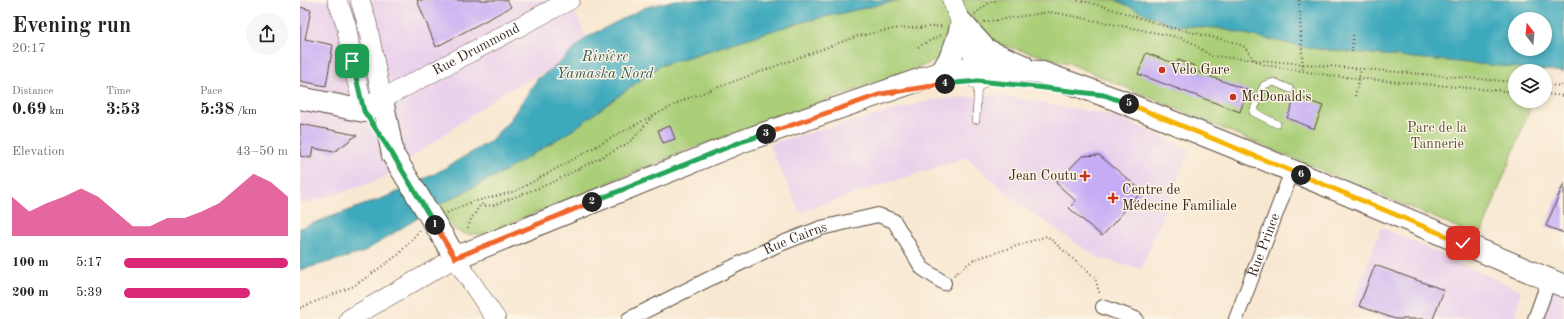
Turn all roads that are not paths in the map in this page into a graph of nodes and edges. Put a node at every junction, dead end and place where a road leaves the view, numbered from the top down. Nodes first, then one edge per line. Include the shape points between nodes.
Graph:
1 (337, 0) edge
2 (360, 0) edge
3 (570, 0) edge
4 (957, 13) edge
5 (942, 72) junction
6 (1040, 72) junction
7 (978, 75) junction
8 (1290, 89) dead end
9 (881, 94) junction
10 (1104, 95) junction
11 (300, 98) edge
12 (382, 99) junction
13 (364, 111) junction
14 (976, 120) dead end
15 (1277, 124) dead end
16 (393, 155) junction
17 (1292, 171) junction
18 (455, 258) junction
19 (944, 283) road end
20 (1557, 283) edge
21 (1104, 307) road end
22 (349, 319) edge
23 (496, 319) edge
24 (629, 319) edge
25 (1136, 319) edge
26 (1236, 319) edge
27 (1535, 319) edge

1 - 13 street via 346,24
2 - 12 street
3 - 12 street, Rue Drummond
4 - 5 main road via 957,44
4 - 6 main road via 986,50
4 - 7 street
5 - 7 main road
5 - 9 main road
6 - 7 main road
6 - 10 main road
7 - 9 main road
7 - 10 main road
7 - 14 lane
8 - 15 lane via 1274,82 1264,85 1253,112
9 - 18 main road via 743,141
10 - 17 main road
11 - 13 main road
12 - 13 main road
12 - 16 main road
13 - 16 main road
16 - 18 main road, bridge
17 - 20 main road
17 - 26 street, Rue Prince
18 - 22 street
18 - 23 street
19 - 24 street, Rue Cairns via 922,268 894,220 878,215 821,228 775,246
20 - 27 street
21 - 25 street

